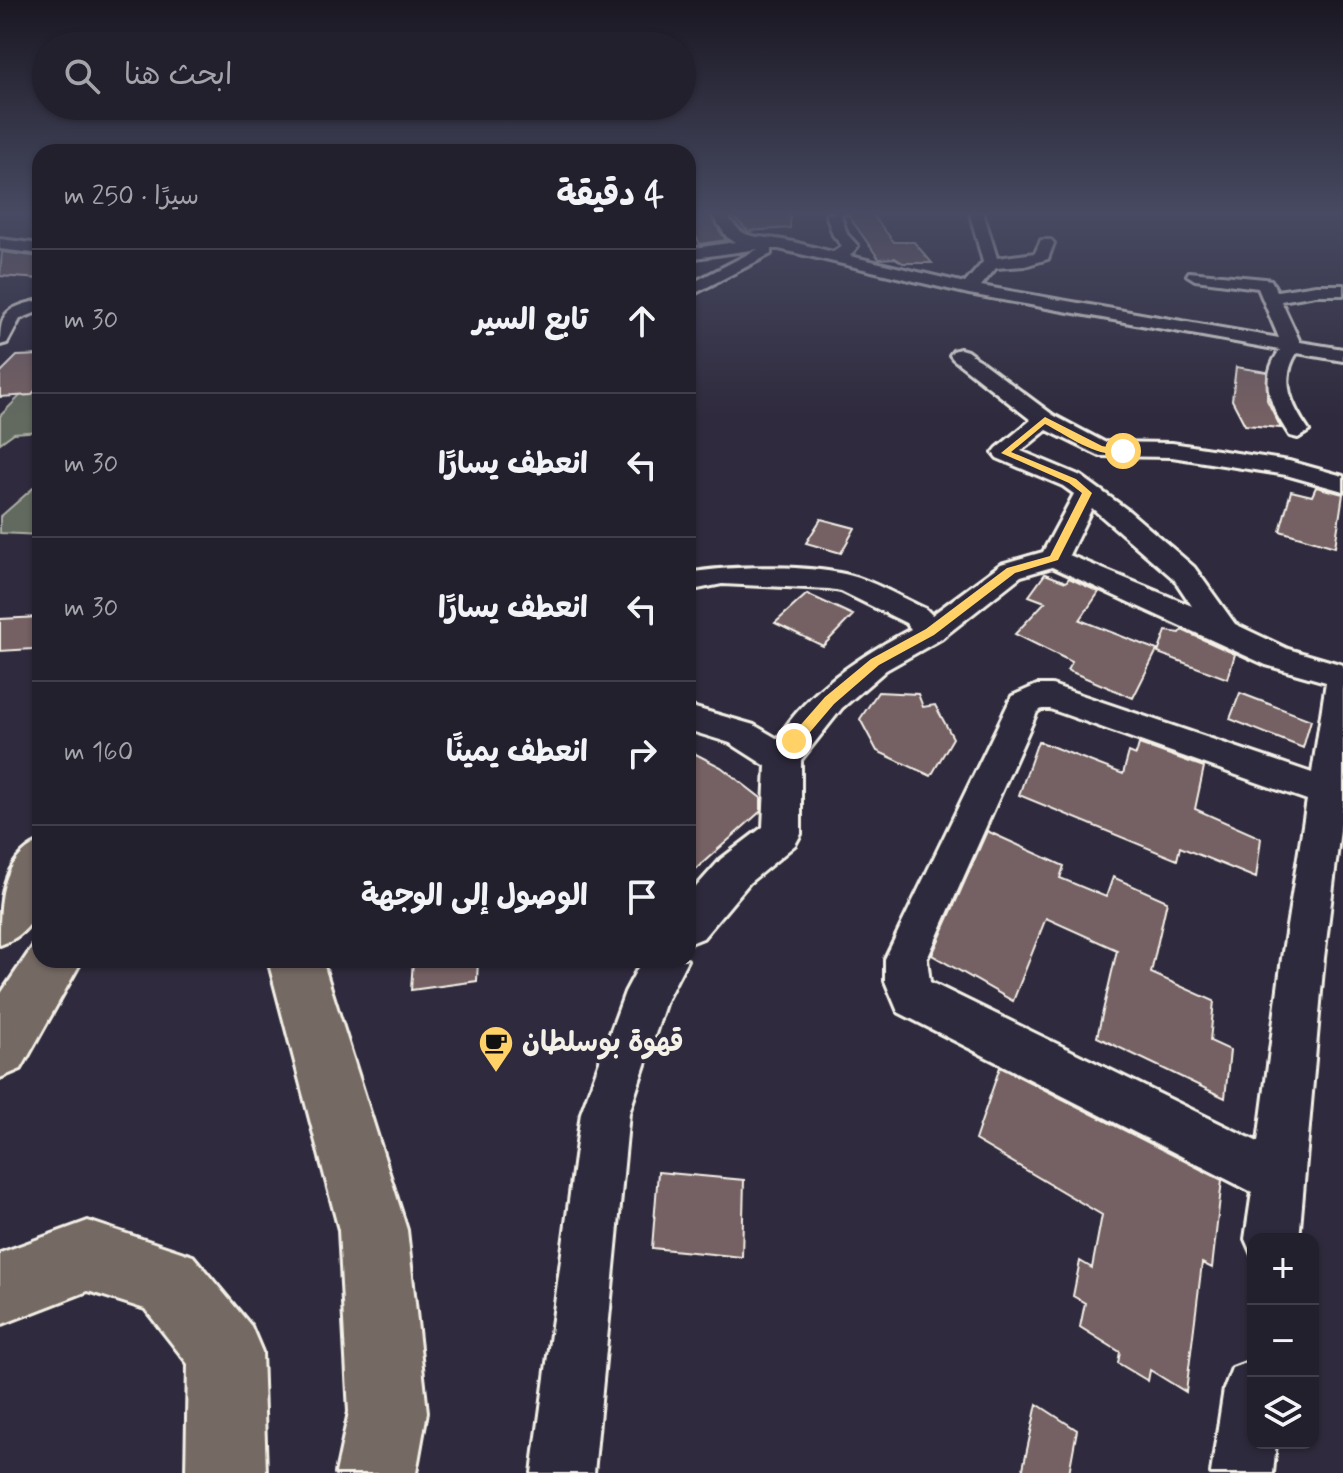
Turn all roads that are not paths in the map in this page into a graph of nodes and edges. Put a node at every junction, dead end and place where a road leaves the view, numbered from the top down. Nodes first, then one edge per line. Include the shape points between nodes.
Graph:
1 (936, 281) edge
2 (976, 281) edge
3 (1257, 281) edge
4 (1331, 281) edge
5 (1322, 287) junction
6 (969, 289) junction
7 (1343, 290) edge
8 (1272, 297) junction
9 (32, 308) edge
10 (1, 337) edge
11 (1292, 346) junction
12 (960, 355) dead end
13 (1343, 355) edge
14 (1045, 420) junction
15 (1298, 431) dead end
16 (1343, 484) edge
17 (1087, 493) junction
18 (1054, 558) junction
19 (696, 580) edge
20 (1224, 631) junction
21 (930, 632) junction
22 (1343, 677) edge
23 (696, 720) edge
24 (784, 760) junction
25 (1328, 793) junction
26 (32, 870) edge
27 (32, 875) edge
28 (0, 896) edge
29 (696, 916) edge
30 (0, 921) edge
31 (50, 968) edge
32 (297, 968) edge
33 (661, 968) edge
34 (0, 1048) edge
35 (1280, 1179) junction
36 (1273, 1233) edge
37 (0, 1289) edge
38 (1247, 1435) edge
39 (226, 1473) edge
40 (376, 1473) edge
41 (563, 1473) edge
42 (1242, 1473) edge

1 - 6 street
2 - 6 street
3 - 8 street
4 - 5 street
5 - 7 street
5 - 8 street
6 - 11 street
8 - 11 street
9 - 10 street via 13,315
11 - 13 street
11 - 15 street via 1281,358 1276,378 1282,409
12 - 14 street
14 - 16 street via 1100,449 1172,450 1289,468
14 - 17 street via 1005,453 1072,481
17 - 18 street
17 - 20 street via 1184,573
18 - 20 street
18 - 21 street via 1011,570
19 - 21 street via 722,575 849,584 916,616
20 - 22 street via 1277,657
21 - 24 street via 875,662 830,700
22 - 25 street
23 - 24 street via 742,734
24 - 29 street via 782,834 735,871
25 - 35 street via 1303,958
25 - 35 street via 1052,697 1037,697 1024,704 906,959 914,997
26 - 28 highway
27 - 30 highway
31 - 34 highway
32 - 40 highway via 373,1230 388,1412
33 - 41 street via 647,992 605,1113
35 - 36 street
37 - 39 highway via 88,1256 168,1281 225,1352
38 - 42 street

